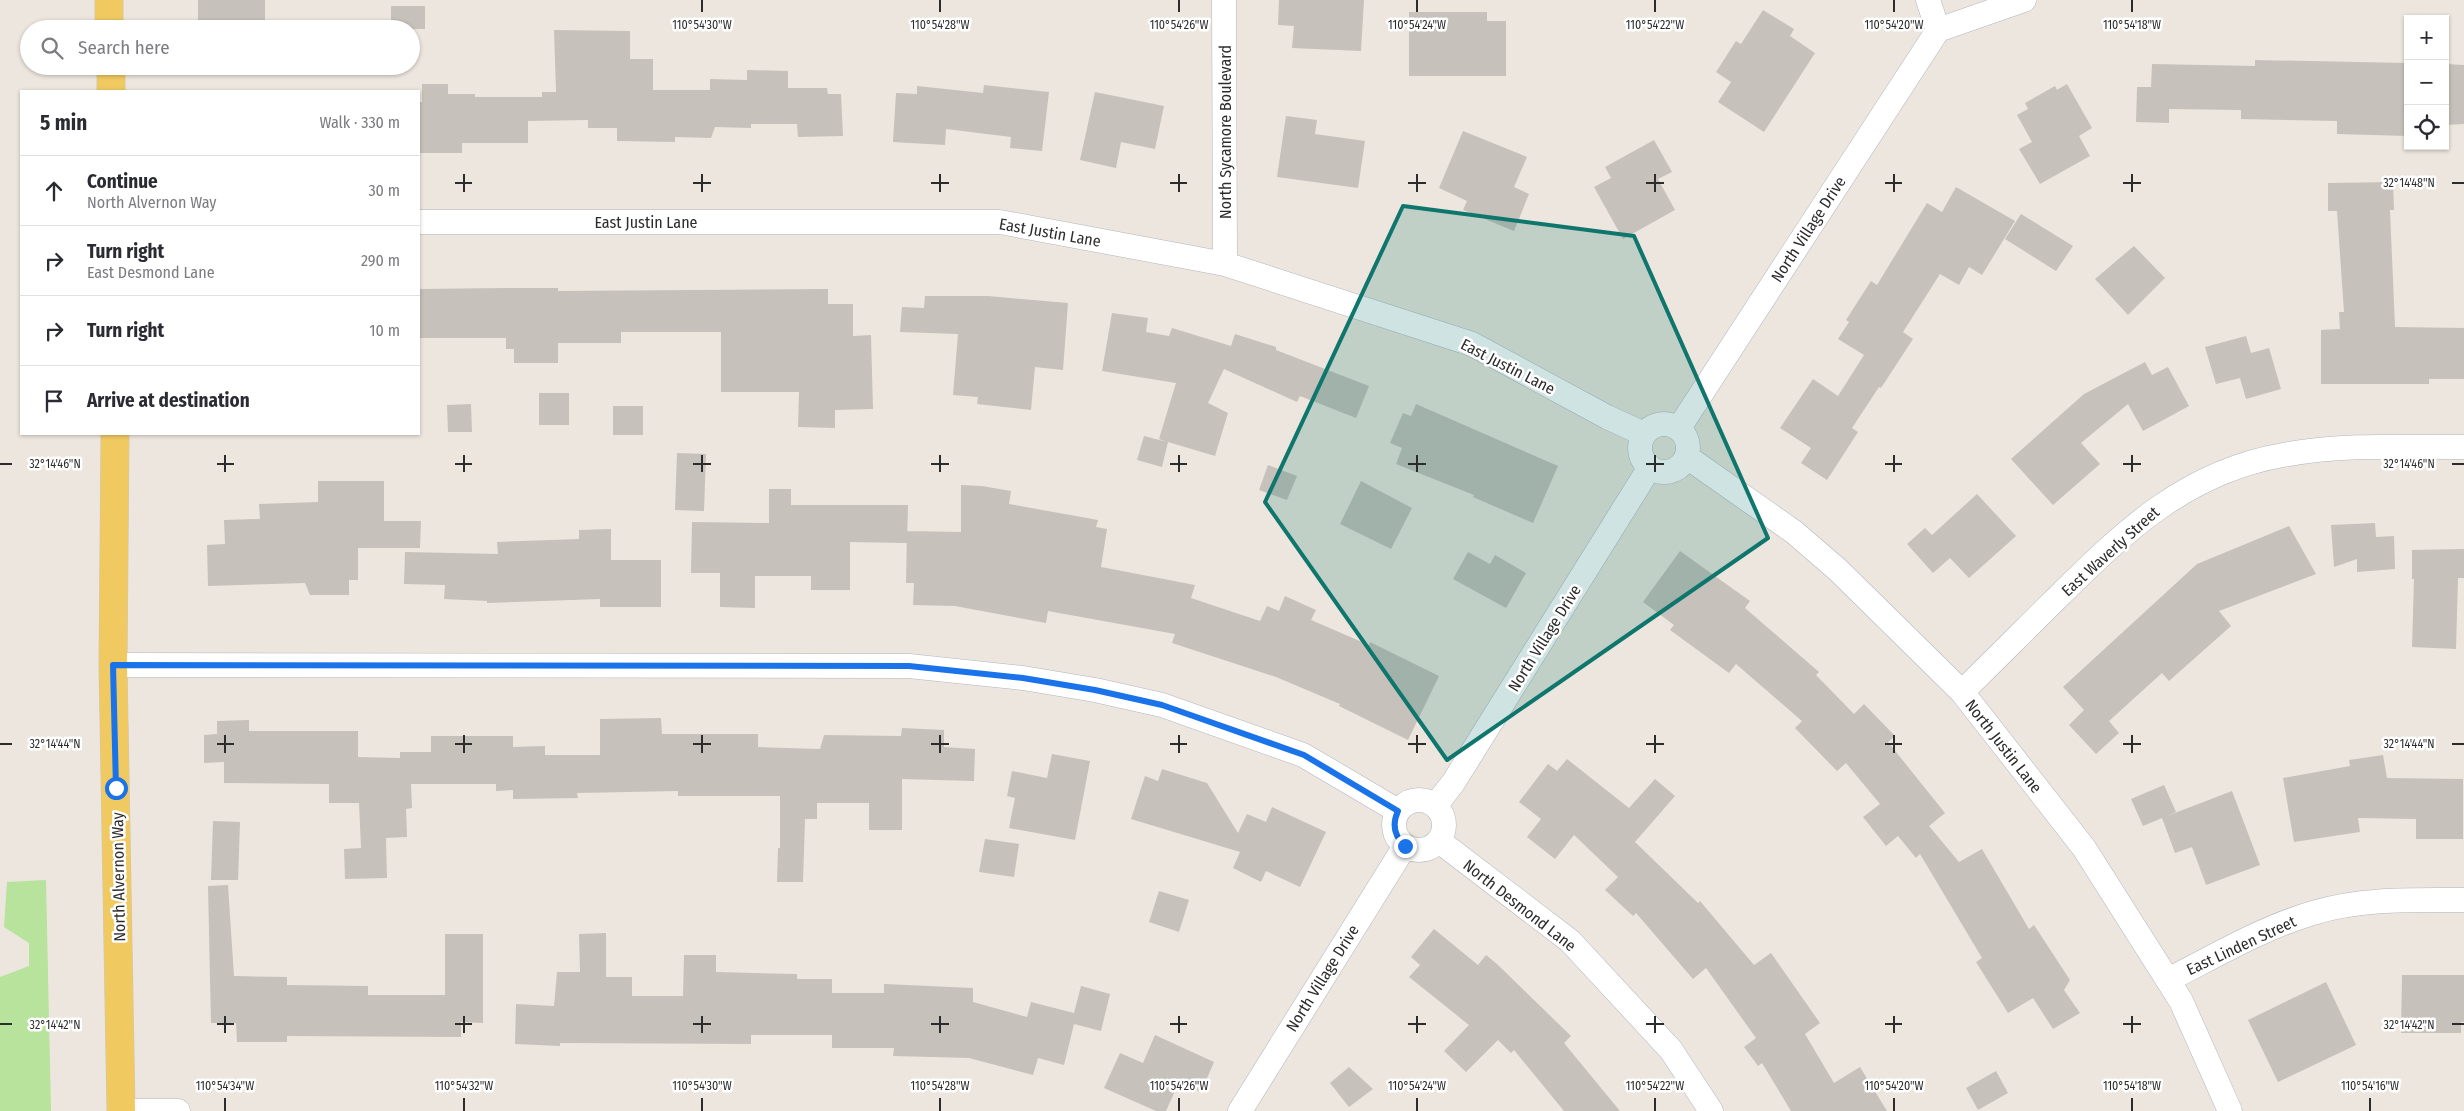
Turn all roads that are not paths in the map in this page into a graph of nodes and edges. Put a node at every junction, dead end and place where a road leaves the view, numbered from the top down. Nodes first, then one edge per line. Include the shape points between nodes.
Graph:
1 (109, 0) edge
2 (1224, 0) edge
3 (1928, 0) edge
4 (2024, 0) edge
5 (110, 20) edge
6 (1938, 30) junction
7 (111, 75) edge
8 (111, 90) edge
9 (420, 222) edge
10 (1225, 264) junction
11 (1679, 428) junction
12 (1644, 434) junction
13 (114, 435) edge
14 (2464, 447) edge
15 (1687, 457) junction
16 (1650, 467) junction
17 (113, 665) junction
18 (1962, 692) junction
19 (1435, 806) junction
20 (1398, 811) junction
21 (1439, 841) junction
22 (1405, 846) junction
23 (2464, 900) edge
24 (2168, 980) junction
25 (121, 1111) edge
26 (178, 1111) edge
27 (1240, 1111) edge
28 (1711, 1111) edge
29 (2230, 1111) edge

1 - 5 main road
2 - 10 street, North Sycamore Boulevard
3 - 6 street
4 - 6 street
6 - 11 street, North Village Drive
7 - 8 main road
9 - 10 street, East Justin Lane via 1000,222
10 - 12 street, East Justin Lane via 1472,344
11 - 12 street via 1664,423
11 - 15 street via 1688,441
12 - 16 street via 1640,450
13 - 17 main road, North Alvernon Way
14 - 18 street, East Waverly Street via 2340,446 2281,455 2229,470 2193,485 2149,513 2093,563
15 - 16 street via 1683,464 1669,472
15 - 18 street, North Justin Lane via 1794,532 1838,570
16 - 19 street, North Village Drive via 1453,783
17 - 20 street via 909,666 1023,678 1162,705 1304,755
17 - 25 main road, North Alvernon Way
18 - 24 street, North Justin Lane via 2084,848
19 - 20 street via 1412,801
19 - 21 street via 1444,820
20 - 22 street via 1394,827
21 - 22 street via 1423,850
21 - 28 street, North Desmond Lane via 1570,941 1671,1050
22 - 27 street, North Village Drive
23 - 24 street, East Linden Street via 2368,902 2313,912 2252,936
24 - 29 street, North Justin Lane via 2181,1001
25 - 26 street

